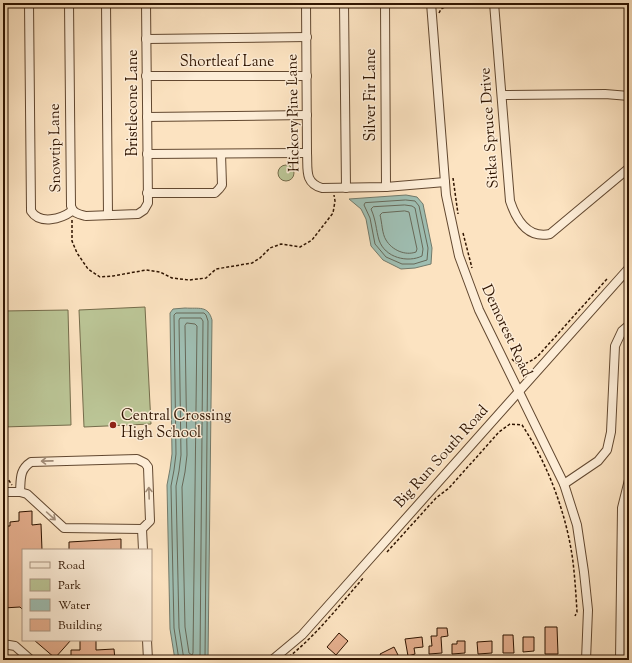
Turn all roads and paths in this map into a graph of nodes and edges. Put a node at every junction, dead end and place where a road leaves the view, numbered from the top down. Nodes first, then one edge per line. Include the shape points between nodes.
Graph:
1 (29, 3) edge
2 (68, 3) edge
3 (106, 3) edge
4 (146, 3) edge
5 (306, 3) edge
6 (344, 3) edge
7 (385, 3) edge
8 (430, 3) edge
9 (445, 3) edge
10 (494, 3) edge
11 (440, 18) dead end
12 (307, 37) junction
13 (146, 39) junction
14 (146, 76) junction
15 (307, 76) junction
16 (502, 95) junction
17 (629, 96) edge
18 (307, 115) junction
19 (147, 117) junction
20 (307, 153) junction
21 (147, 154) junction
22 (221, 154) junction
23 (629, 168) edge
24 (453, 175) dead end
25 (445, 182) junction
26 (386, 187) junction
27 (333, 188) junction
28 (346, 188) junction
29 (148, 193) junction
30 (148, 203) joint
31 (72, 210) junction
32 (108, 215) junction
33 (459, 216) dead end
34 (462, 230) dead end
35 (629, 268) edge
36 (473, 272) dead end
37 (607, 279) dead end
38 (629, 325) edge
39 (509, 356) dead end
40 (519, 393) junction
41 (3, 472) edge
42 (629, 480) edge
43 (564, 484) junction
44 (12, 485) dead end
45 (3, 492) edge
46 (20, 492) junction
47 (626, 509) edge
48 (142, 529) junction
49 (143, 549) edge
50 (386, 553) dead end
51 (625, 571) edge
52 (366, 576) dead end
53 (575, 616) dead end
54 (147, 641) edge
55 (3, 644) edge
56 (31, 660) edge
57 (148, 660) edge
58 (272, 660) edge
59 (286, 660) edge
60 (586, 660) edge
61 (620, 660) edge

1 - 31 street via 31,211 33,215 49,219 66,215
2 - 31 street, Snowtip Lane
3 - 32 street
4 - 13 street, Bristlecone Lane
5 - 12 street, Hickory Pine Lane
6 - 28 street
7 - 26 street, Silver Fir Lane
8 - 25 street, Demorest Road
9 - 11 path via 439,14
10 - 16 street, Sitka Spruce Drive
12 - 13 street
12 - 15 street, Hickory Pine Lane
13 - 14 street, Bristlecone Lane
14 - 15 street, Shortleaf Lane
14 - 19 street, Bristlecone Lane
15 - 18 street, Hickory Pine Lane
16 - 17 street
16 - 23 street, Sitka Spruce Drive via 510,201 519,219 534,234 550,234
18 - 19 street
18 - 20 street, Hickory Pine Lane
19 - 21 street, Bristlecone Lane
20 - 22 street
20 - 27 street, Hickory Pine Lane via 308,177 311,182 322,188
21 - 22 street
21 - 29 street, Bristlecone Lane
22 - 29 street via 222,185 219,190
24 - 33 path
25 - 26 street, Hickory Pine Lane
25 - 40 street, Demorest Road via 459,256 479,310
26 - 28 street, Hickory Pine Lane
27 - 28 street, Hickory Pine Lane
27 - 31 path via 333,213 312,240 300,247 281,244 270,248 252,263 216,269 206,278 189,280 146,270 100,278 88,269 72,241
29 - 30 street, Bristlecone Lane
30 - 32 street, Snowtip Lane via 138,214
31 - 32 street, Snowtip Lane via 86,216
34 - 36 path
35 - 40 street, Big Run South Road
37 - 39 path via 532,361 519,364
38 - 43 street via 622,331 615,346 612,432 607,450 598,461
40 - 43 street, Demorest Road
40 - 58 street, Big Run South Road via 302,635
41 - 44 path
42 - 47 street
43 - 60 street, Demorest Road via 576,525 584,572 588,610
45 - 46 street
46 -> 48 street via 27,494 64,528
48 -> 46 street via 150,521 148,467 145,462 137,459 31,462 21,472
47 - 51 street
48 - 49 street
50 - 53 path via 500,432 510,424 522,425 553,485 566,528 572,561 577,612
51 - 61 street
52 - 59 path via 317,632
54 - 57 street
55 - 56 street via 15,646

